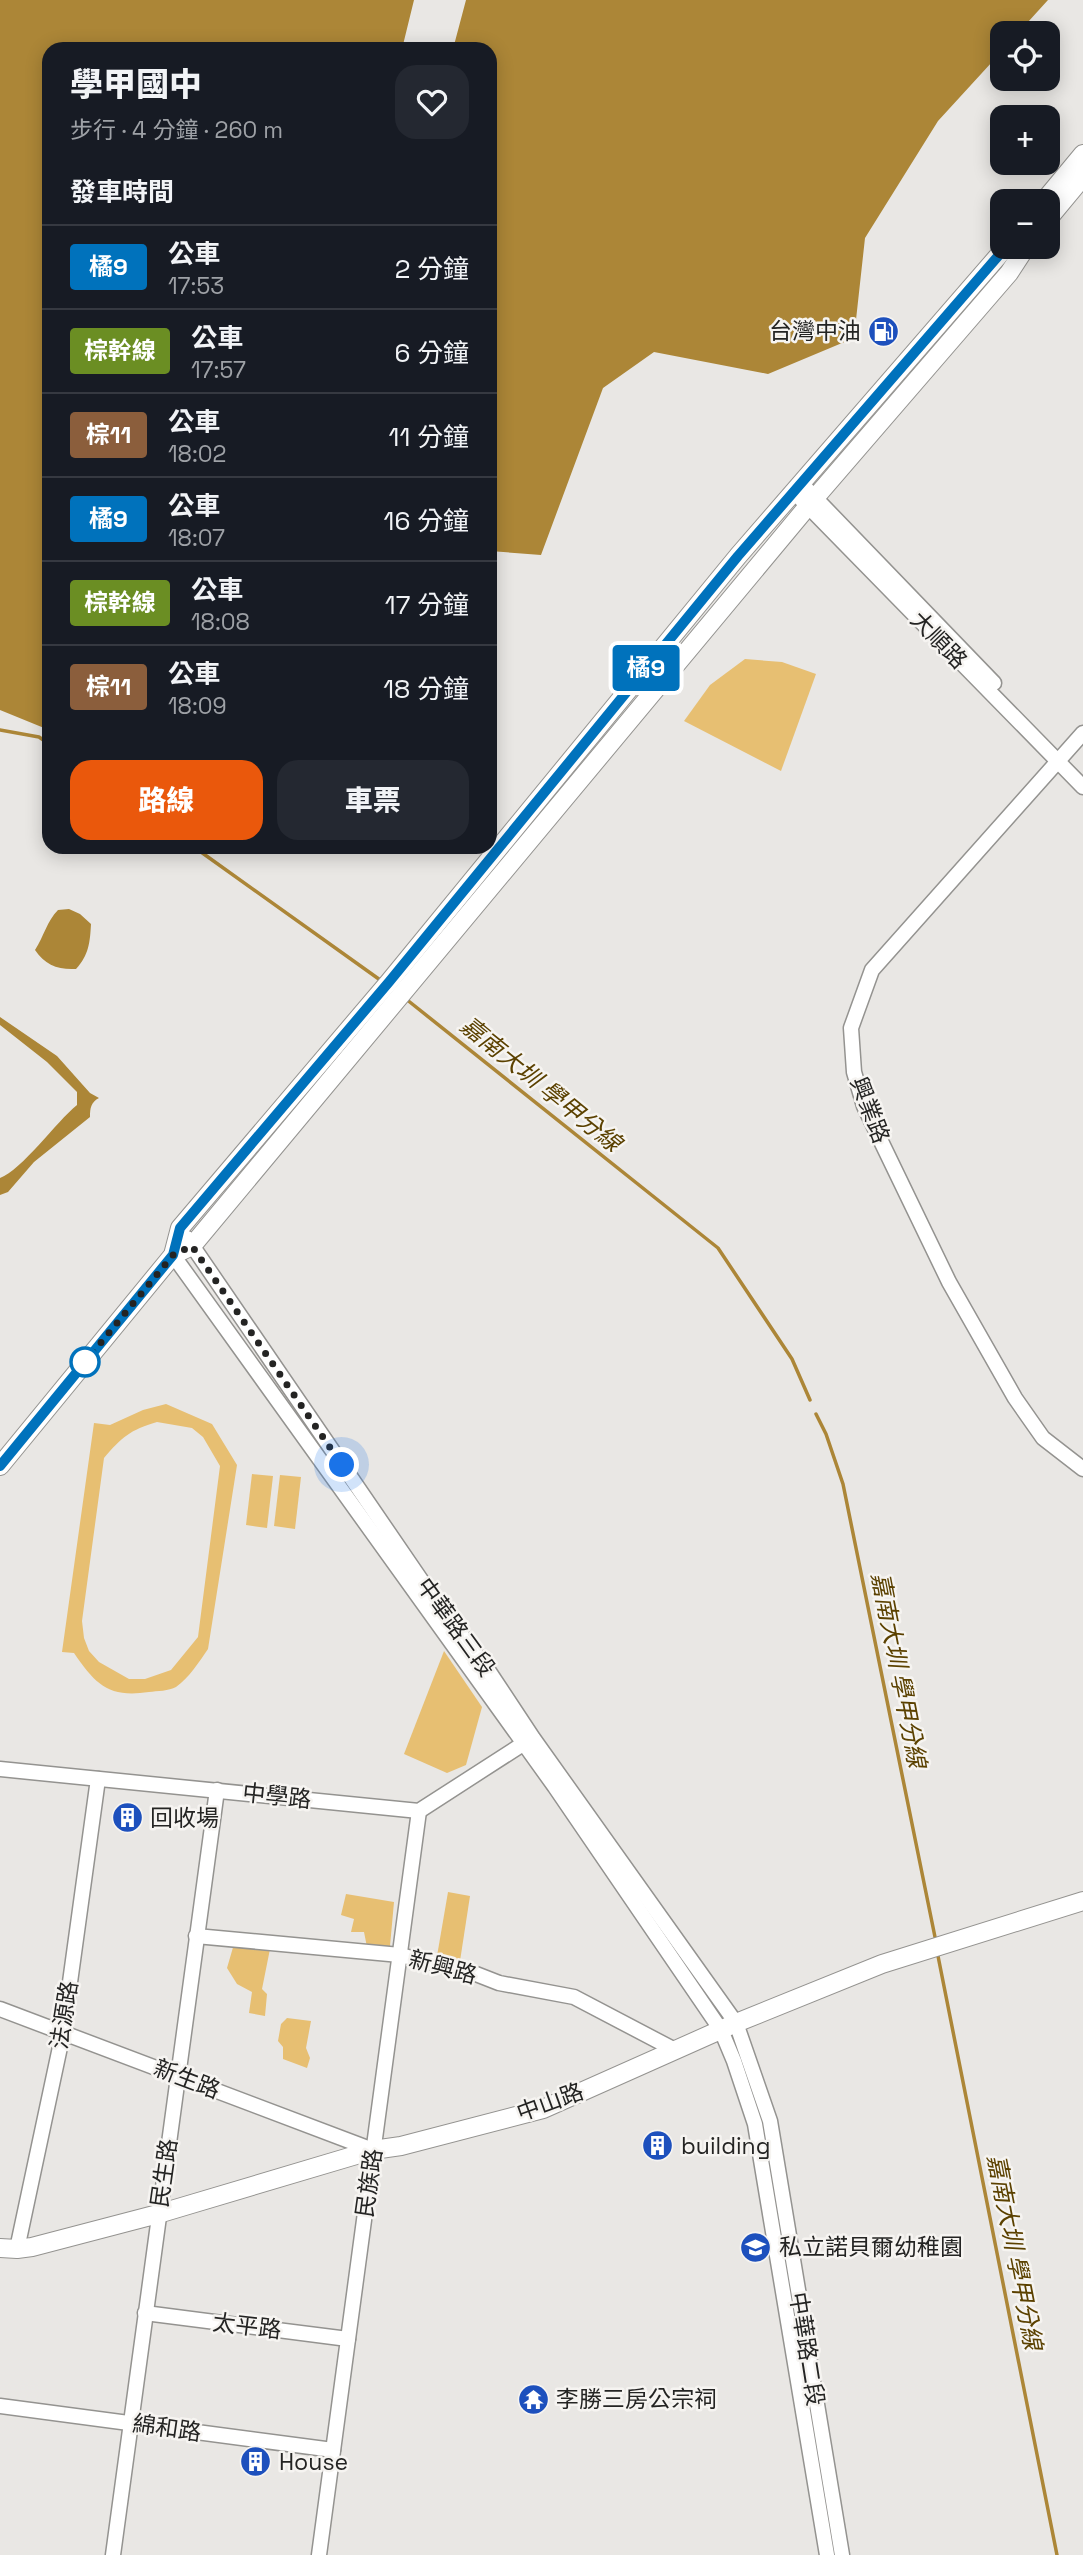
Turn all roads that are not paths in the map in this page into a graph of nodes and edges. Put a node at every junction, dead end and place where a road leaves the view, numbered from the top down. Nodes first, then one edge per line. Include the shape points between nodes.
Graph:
1 (1083, 154) edge
2 (1083, 177) edge
3 (1054, 189) edge
4 (1060, 205) edge
5 (995, 259) edge
6 (1018, 259) edge
7 (901, 366) junction
8 (916, 380) junction
9 (797, 488) junction
10 (812, 501) junction
11 (1083, 733) edge
12 (1061, 759) junction
13 (1083, 775) edge
14 (1083, 787) edge
15 (392, 992) junction
16 (180, 1228) junction
17 (192, 1246) junction
18 (173, 1255) junction
19 (0, 1466) edge
20 (1083, 1469) edge
21 (528, 1741) junction
22 (0, 1769) edge
23 (98, 1779) junction
24 (217, 1790) junction
25 (419, 1811) junction
26 (1083, 1901) edge
27 (197, 1936) junction
28 (400, 1955) junction
29 (0, 2009) edge
30 (728, 2027) junction
31 (63, 2033) junction
32 (675, 2050) junction
33 (177, 2076) junction
34 (373, 2150) junction
35 (159, 2214) junction
36 (8, 2249) edge
37 (145, 2313) junction
38 (348, 2340) junction
39 (0, 2406) edge
40 (131, 2423) junction
41 (333, 2450) junction
42 (113, 2555) edge
43 (319, 2555) edge
44 (827, 2555) edge
45 (842, 2555) edge

1 - 3 main road
2 - 4 main road
5 - 7 main road
6 - 8 main road
7 - 8 main road
7 - 9 main road
8 - 10 main road
9 - 10 street, 大順路
9 - 15 main road via 705,596
10 - 12 street, 大順路
10 - 15 main road
11 - 12 street, 興業路
12 - 13 street, 大順路
12 - 14 street, 大順路
12 - 20 street, 興業路 via 872,970 851,1028 854,1072 864,1107 949,1282 1043,1438
15 - 16 main road
15 - 17 main road
16 - 17 street, 中華路三段
16 - 18 main road
17 - 18 main road
17 - 21 street, 中華路三段 via 432,1597 488,1670
18 - 19 main road
18 - 21 street, 中華路三段
21 - 25 street
21 - 30 street, 中華路三段
22 - 23 street, 中學路
23 - 24 street, 中學路
23 - 31 street, 法源路
24 - 25 street, 中學路
24 - 27 street, 民生路
25 - 28 street, 民族路
26 - 30 main road, 中山路 via 882,1964
27 - 28 street, 新興路
27 - 33 street, 民生路
28 - 32 street, 新興路 via 499,1983 575,1997
28 - 34 street, 民族路
29 - 31 street, 新生路
30 - 32 main road, 中山路
30 - 44 street, 中華路二段 via 755,2123
30 - 45 street, 中華路二段 via 770,2121
31 - 33 street, 新生路
31 - 36 street, 法源路
32 - 34 main road, 中山路 via 543,2109
33 - 34 street, 新生路
33 - 35 street, 民生路
34 - 35 main road, 中山路
34 - 38 street, 民族路
35 - 36 main road, 中山路
35 - 37 street, 民生路
37 - 38 street, 太平路
37 - 40 street, 民生路
38 - 41 street, 民族路
39 - 40 street, 綿和路
40 - 41 street, 綿和路
40 - 42 street, 民生路
41 - 43 street, 民族路

